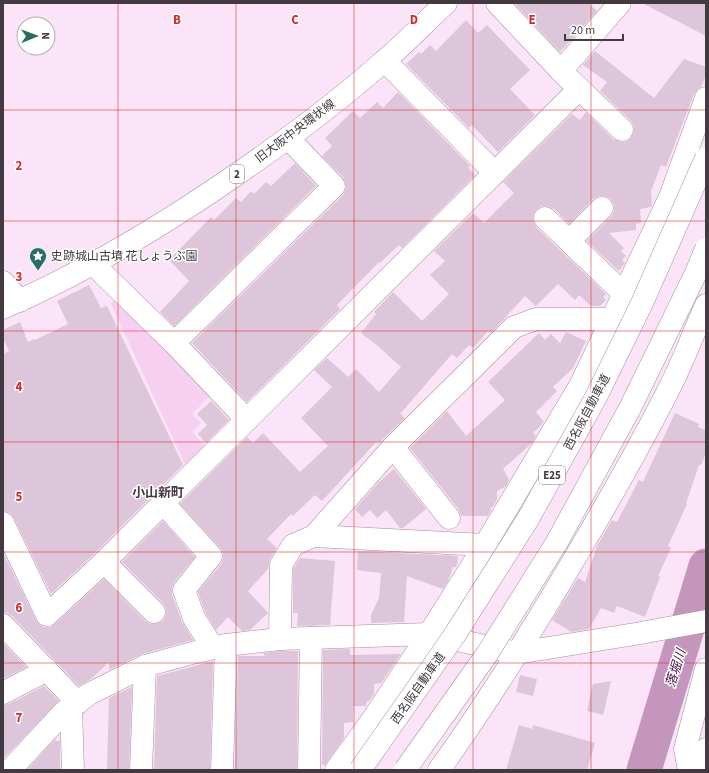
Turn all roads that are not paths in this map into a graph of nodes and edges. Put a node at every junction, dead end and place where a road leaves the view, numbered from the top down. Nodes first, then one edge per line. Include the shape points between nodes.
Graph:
1 (446, 3) edge
2 (497, 3) edge
3 (616, 4) edge
4 (385, 61) junction
5 (561, 71) junction
6 (579, 89) junction
7 (706, 98) edge
8 (622, 130) dead end
9 (288, 138) junction
10 (706, 158) edge
11 (495, 173) junction
12 (602, 208) dead end
13 (545, 218) dead end
14 (569, 241) junction
15 (706, 249) edge
16 (94, 265) junction
17 (3, 282) edge
18 (624, 294) junction
19 (12, 305) edge
20 (706, 305) edge
21 (612, 318) junction
22 (174, 343) junction
23 (247, 420) junction
24 (393, 446) junction
25 (163, 503) junction
26 (449, 518) dead end
27 (3, 524) edge
28 (314, 536) junction
29 (485, 545) junction
30 (104, 562) junction
31 (154, 612) dead end
32 (706, 620) edge
33 (3, 625) edge
34 (429, 634) junction
35 (311, 638) junction
36 (280, 639) junction
37 (220, 647) junction
38 (517, 653) junction
39 (145, 666) junction
40 (706, 669) edge
41 (47, 670) junction
42 (3, 694) edge
43 (74, 705) junction
44 (706, 749) edge
45 (10, 770) edge
46 (73, 770) edge
47 (141, 770) edge
48 (222, 770) edge
49 (309, 770) edge
50 (336, 770) edge
51 (360, 770) edge
52 (405, 770) edge
53 (439, 770) edge
54 (689, 770) edge
55 (700, 770) edge

1 - 4 main road, 旧大阪中央環状線 / 2
2 - 5 main road
3 - 5 main road
4 - 9 main road, 旧大阪中央環状線 / 2
4 - 11 main road
5 - 6 main road
6 - 8 main road
6 - 11 main road
7 - 18 main road via 670,197
9 - 16 main road, 旧大阪中央環状線 / 2 via 192,206
9 - 22 main road via 334,186
10 - 51 main road, 西名阪自動車道 / E25, bridge via 642,303 596,397 528,519 454,636
11 - 23 main road
12 - 14 main road
13 - 14 main road
14 - 18 main road
15 - 52 main road, bridge via 630,408 557,542 487,654
16 - 19 main road, 旧大阪中央環状線 / 2
16 - 22 main road
17 - 19 main road
18 - 21 main road
20 - 38 main road via 672,384 624,473
21 - 24 main road via 536,318 514,327
21 - 29 main road via 580,386
22 - 23 main road
23 - 25 main road
24 - 26 main road
24 - 28 main road
25 - 30 main road
25 - 37 main road via 211,556 184,590 194,618
27 - 30 main road via 47,615
28 - 29 main road
28 - 36 main road via 293,545 281,565
29 - 34 main road
30 - 31 main road
32 - 38 main road
33 - 41 main road
34 - 35 main road
34 - 38 main road
34 - 50 main road
35 - 36 main road
35 - 49 main road
36 - 37 main road
37 - 39 main road
37 - 48 main road
38 - 53 main road
39 - 43 main road via 89,694
39 - 47 main road
40 - 54 main road via 685,749
41 - 42 main road
41 - 43 main road
43 - 45 main road via 63,713
43 - 46 main road
44 - 55 main road

